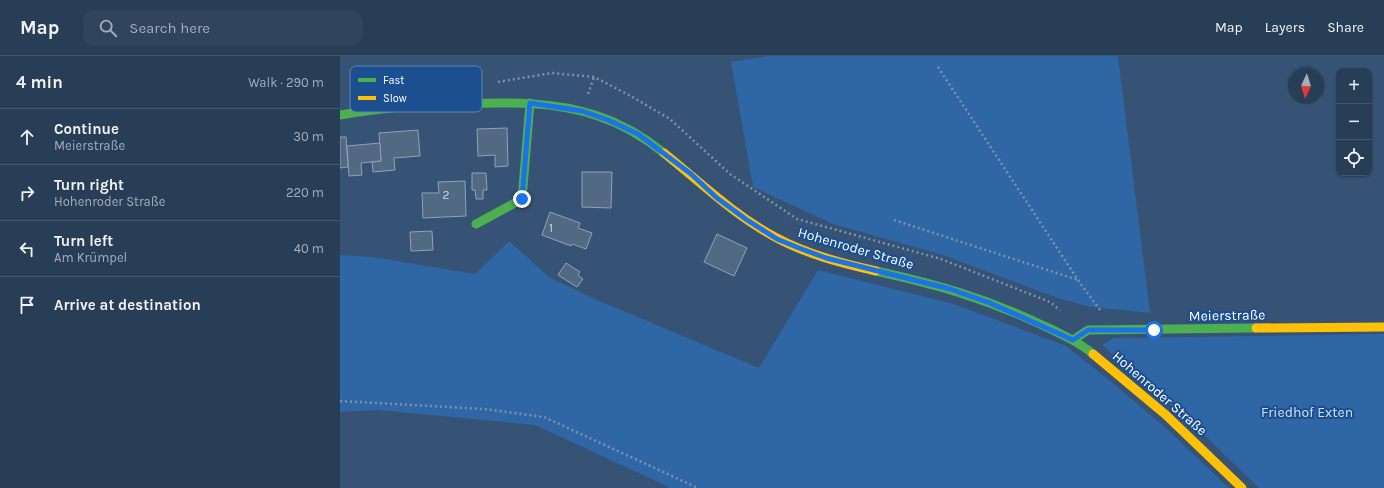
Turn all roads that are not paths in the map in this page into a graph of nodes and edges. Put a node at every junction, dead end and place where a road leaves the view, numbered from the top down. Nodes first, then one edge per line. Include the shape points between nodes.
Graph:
1 (482, 103) edge
2 (530, 103) junction
3 (359, 112) edge
4 (340, 115) edge
5 (476, 224) dead end
6 (1384, 327) edge
7 (1073, 340) junction
8 (1242, 488) edge

1 - 2 main road, Hohenroder Straße
2 - 5 main road via 522,199
2 - 7 main road, Hohenroder Straße via 582,111 638,134 691,174 717,198 777,239 826,258 950,289 990,303
3 - 4 main road, Hohenroder Straße
6 - 7 main road, Meierstraße via 1088,330
7 - 8 main road, Hohenroder Straße via 1148,397

